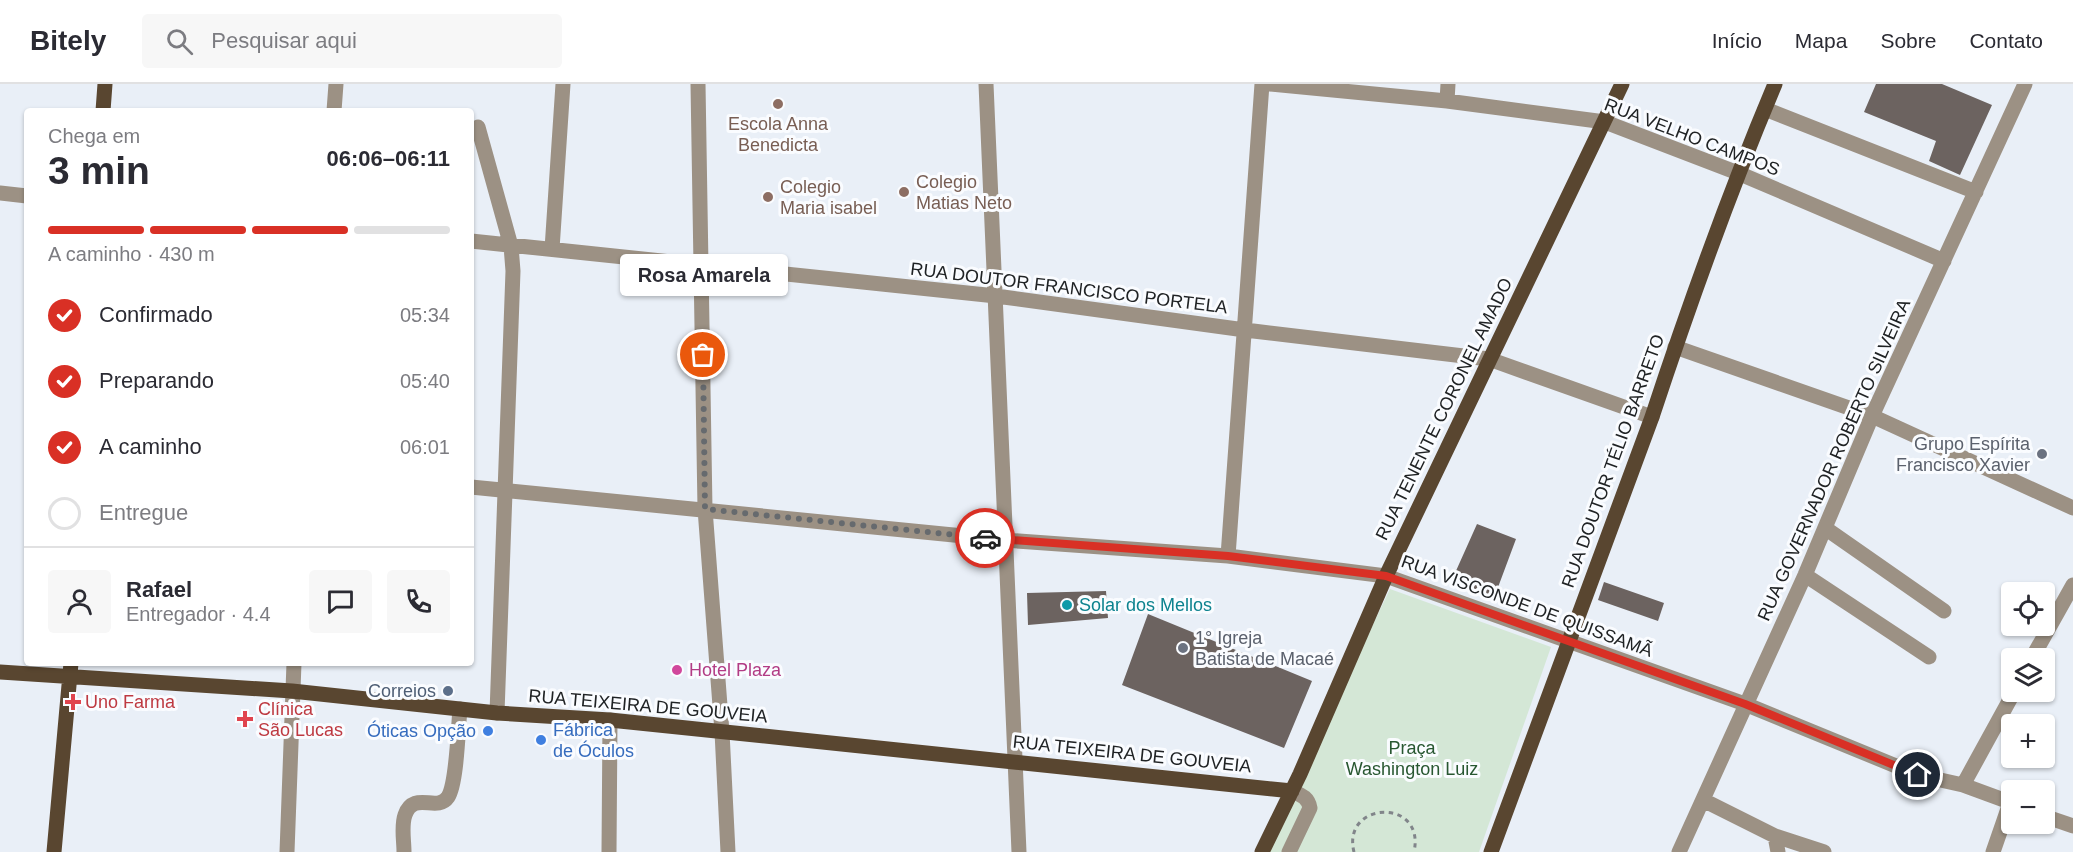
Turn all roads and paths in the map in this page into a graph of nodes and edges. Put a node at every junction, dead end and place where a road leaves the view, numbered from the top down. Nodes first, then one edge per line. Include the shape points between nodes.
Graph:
1 (105, 84) edge
2 (336, 84) edge
3 (563, 84) edge
4 (698, 84) edge
5 (986, 84) edge
6 (1262, 84) edge
7 (1270, 84) edge
8 (1448, 84) edge
9 (1622, 84) edge
10 (1775, 84) edge
11 (2025, 84) edge
12 (1447, 101) junction
13 (104, 108) edge
14 (334, 108) edge
15 (1765, 109) junction
16 (1605, 122) junction
17 (478, 127) dead end
18 (1738, 173) junction
19 (1976, 192) junction
20 (0, 193) edge
21 (24, 196) edge
22 (474, 241) edge
23 (511, 246) junction
24 (552, 249) junction
25 (1944, 261) junction
26 (701, 266) junction
27 (996, 296) junction
28 (1245, 330) junction
29 (1675, 347) junction
30 (1489, 359) junction
31 (1872, 416) junction
32 (1652, 417) junction
33 (474, 487) edge
34 (504, 490) junction
35 (2073, 508) edge
36 (705, 509) junction
37 (1825, 528) junction
38 (1004, 540) junction
39 (1228, 556) junction
40 (1805, 575) junction
41 (1386, 576) junction
42 (2073, 585) edge
43 (1944, 611) dead end
44 (1568, 641) junction
45 (2038, 648) edge
46 (1929, 657) dead end
47 (294, 666) edge
48 (71, 670) edge
49 (0, 672) edge
50 (292, 691) junction
51 (2008, 702) edge
52 (1745, 704) junction
53 (460, 709) junction
54 (497, 713) junction
55 (610, 720) junction
56 (722, 732) junction
57 (1016, 762) junction
58 (1963, 784) junction
59 (1292, 791) junction
60 (2001, 799) edge
61 (1703, 800) junction
62 (2055, 820) edge
63 (2073, 826) edge
64 (2001, 830) edge
65 (1775, 836) junction
66 (1416, 851) edge
67 (54, 852) edge
68 (287, 852) edge
69 (404, 852) edge
70 (609, 852) edge
71 (728, 852) edge
72 (1018, 852) edge
73 (1262, 852) edge
74 (1289, 852) edge
75 (1354, 852) edge
76 (1491, 852) edge
77 (1679, 852) edge
78 (1778, 852) edge
79 (1824, 852) edge
80 (1993, 852) edge

1 - 13 main road
2 - 14 street
3 - 24 street
4 - 26 street
5 - 27 street
6 - 28 street
7 - 12 street, RUA VELHO CAMPOS
8 - 12 street
9 - 16 main road, RUA TENENTE CORONEL AMADO
10 - 15 main road, RUA DOUTOR TÉLIO BARRETO
11 - 19 street, RUA GOVERNADOR ROBERTO SILVEIRA
12 - 16 street, RUA VELHO CAMPOS
15 - 18 main road, RUA DOUTOR TÉLIO BARRETO
15 - 19 street
16 - 18 street, RUA VELHO CAMPOS
16 - 30 main road, RUA TENENTE CORONEL AMADO
17 - 23 street
18 - 25 street, RUA VELHO CAMPOS
18 - 29 main road, RUA DOUTOR TÉLIO BARRETO
19 - 25 street, RUA GOVERNADOR ROBERTO SILVEIRA
20 - 21 street
22 - 23 street, RUA DOUTOR FRANCISCO PORTELA
23 - 24 street, RUA DOUTOR FRANCISCO PORTELA
23 - 34 street
24 - 26 street, RUA DOUTOR FRANCISCO PORTELA
25 - 31 street, RUA GOVERNADOR ROBERTO SILVEIRA
26 - 27 street, RUA DOUTOR FRANCISCO PORTELA
26 - 36 street
27 - 28 street, RUA DOUTOR FRANCISCO PORTELA
27 - 38 street
28 - 30 street, RUA DOUTOR FRANCISCO PORTELA
28 - 39 street
29 - 31 street
29 - 32 main road, RUA DOUTOR TÉLIO BARRETO
30 - 32 street, RUA DOUTOR FRANCISCO PORTELA
30 - 41 main road, RUA TENENTE CORONEL AMADO
31 - 35 street
31 - 37 street, RUA GOVERNADOR ROBERTO SILVEIRA
32 - 44 main road, RUA DOUTOR TÉLIO BARRETO
33 - 34 street, RUA VISCONDE DE QUISSAMÃ
34 - 36 street, RUA VISCONDE DE QUISSAMÃ
34 - 54 street
36 - 38 street, RUA VISCONDE DE QUISSAMÃ
36 - 56 street
37 - 40 street, RUA GOVERNADOR ROBERTO SILVEIRA
37 - 43 street
38 - 39 street, RUA VISCONDE DE QUISSAMÃ
38 - 57 street
39 - 41 street, RUA VISCONDE DE QUISSAMÃ
40 - 46 street
40 - 52 street, RUA GOVERNADOR ROBERTO SILVEIRA
41 - 44 street, RUA VISCONDE DE QUISSAMÃ
41 - 59 main road, RUA TENENTE CORONEL AMADO
42 - 45 street
44 - 52 street, RUA VISCONDE DE QUISSAMÃ
44 - 76 main road, RUA DOUTOR TÉLIO BARRETO
47 - 50 street
48 - 49 main road, RUA TEIXEIRA DE GOUVEIA
48 - 50 main road, RUA TEIXEIRA DE GOUVEIA
48 - 67 main road
50 - 53 main road, RUA TEIXEIRA DE GOUVEIA
50 - 68 street
51 - 58 street
52 - 58 street, RUA VISCONDE DE QUISSAMÃ via 1918,775
52 - 61 street, RUA GOVERNADOR ROBERTO SILVEIRA
53 - 54 main road, RUA TEIXEIRA DE GOUVEIA
53 - 69 street via 449,795 438,803 418,802 410,806 404,823
54 - 55 main road, RUA TEIXEIRA DE GOUVEIA
55 - 56 main road, RUA TEIXEIRA DE GOUVEIA
55 - 70 street
56 - 57 main road, RUA TEIXEIRA DE GOUVEIA
56 - 71 street
57 - 59 main road, RUA TEIXEIRA DE GOUVEIA
57 - 72 street
58 - 60 street, RUA VISCONDE DE QUISSAMÃ
59 - 73 main road, RUA TENENTE CORONEL AMADO
59 - 74 street via 1305,797 1310,808
61 - 65 street
61 - 77 street, RUA GOVERNADOR ROBERTO SILVEIRA
62 - 63 street
64 - 80 street
65 - 78 street
65 - 79 street
66 - 75 path via 1410,824 1385,811 1371,814 1359,824 1353,839

